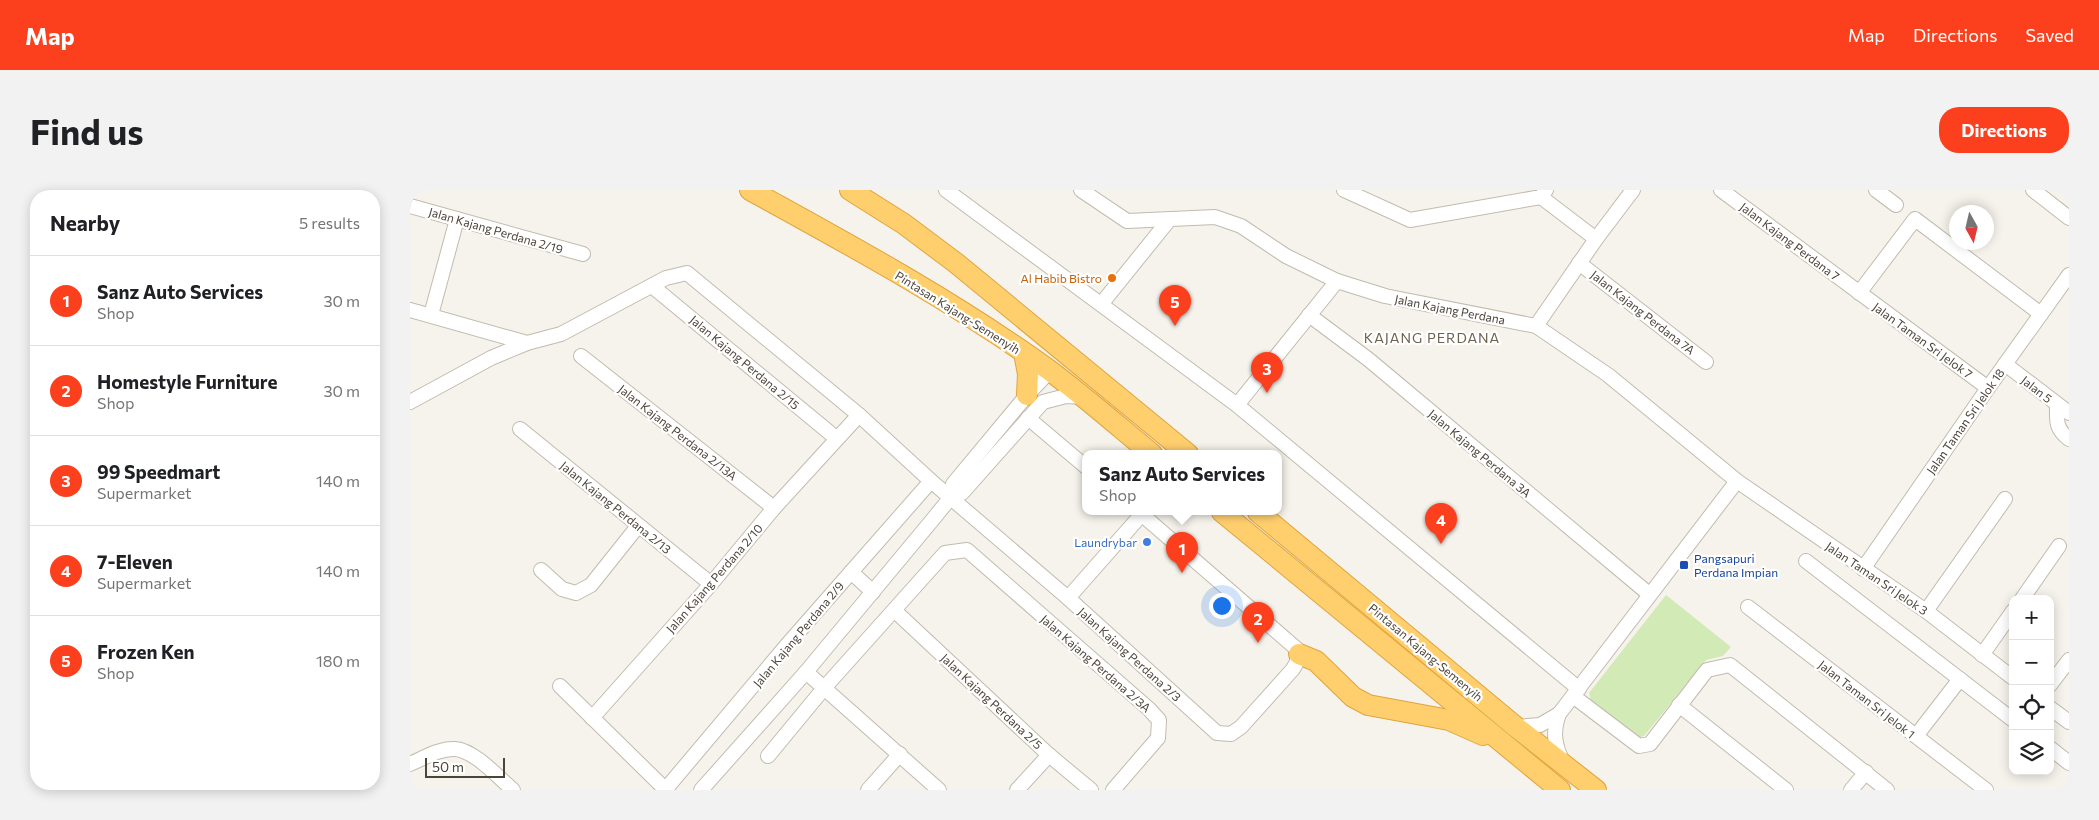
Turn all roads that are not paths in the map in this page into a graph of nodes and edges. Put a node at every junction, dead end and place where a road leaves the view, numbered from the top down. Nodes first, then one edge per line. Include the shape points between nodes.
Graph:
1 (750, 190) edge
2 (783, 190) edge
3 (850, 190) edge
4 (946, 190) edge
5 (1081, 190) edge
6 (1344, 190) edge
7 (1633, 190) edge
8 (1721, 190) edge
9 (1876, 190) edge
10 (2033, 190) edge
11 (1544, 194) edge
12 (1896, 205) dead end
13 (410, 206) edge
14 (792, 213) junction
15 (2069, 218) edge
16 (456, 219) junction
17 (1169, 220) junction
18 (1596, 239) junction
19 (583, 254) dead end
20 (1579, 263) junction
21 (2069, 274) edge
22 (1337, 281) junction
23 (652, 286) junction
24 (1859, 293) junction
25 (1102, 303) junction
26 (410, 310) edge
27 (2041, 314) junction
28 (431, 315) junction
29 (1309, 315) junction
30 (1536, 326) junction
31 (527, 343) junction
32 (1024, 352) junction
33 (581, 356) dead end
34 (1706, 362) dead end
35 (2006, 364) junction
36 (1050, 371) junction
37 (1988, 388) junction
38 (1027, 395) junction
39 (1083, 397) junction
40 (410, 402) edge
41 (2057, 404) junction
42 (1237, 405) junction
43 (2069, 413) edge
44 (859, 415) junction
45 (1028, 418) junction
46 (520, 429) dead end
47 (836, 438) junction
48 (2069, 439) edge
49 (1147, 450) edge
50 (1183, 450) edge
51 (1082, 464) edge
52 (931, 481) junction
53 (1737, 482) junction
54 (951, 496) junction
55 (2005, 499) dead end
56 (774, 508) junction
57 (1138, 515) edge
58 (1142, 515) edge
59 (1226, 515) edge
60 (1262, 515) edge
61 (638, 526) junction
62 (2059, 546) dead end
63 (1806, 561) dead end
64 (1863, 569) junction
65 (540, 570) dead end
66 (851, 572) junction
67 (711, 584) junction
68 (873, 592) junction
69 (1649, 594) junction
70 (2025, 595) edge
71 (1068, 598) junction
72 (1748, 607) dead end
73 (895, 611) junction
74 (1926, 611) junction
75 (2009, 618) edge
76 (1299, 654) junction
77 (1982, 655) junction
78 (2069, 660) edge
79 (806, 672) junction
80 (2009, 675) edge
81 (1960, 679) junction
82 (2054, 680) edge
83 (560, 686) dead end
84 (825, 687) junction
85 (1576, 692) junction
86 (1679, 705) junction
87 (2054, 711) edge
88 (1559, 714) junction
89 (2009, 717) edge
90 (592, 718) junction
91 (2069, 722) edge
92 (1516, 727) junction
93 (1916, 736) junction
94 (1501, 742) junction
95 (2054, 751) edge
96 (900, 754) junction
97 (1049, 754) junction
98 (768, 756) dead end
99 (2069, 763) edge
100 (410, 764) edge
101 (1563, 764) junction
102 (1866, 772) junction
103 (513, 790) edge
104 (666, 790) edge
105 (701, 790) edge
106 (868, 790) edge
107 (939, 790) edge
108 (1017, 790) edge
109 (1090, 790) edge
110 (1113, 790) edge
111 (1560, 790) edge
112 (1596, 790) edge
113 (1786, 790) edge
114 (1851, 790) edge
115 (1887, 790) edge
116 (1986, 790) edge

1 - 14 highway, Pintasan Kajang-Semenyih
2 - 14 highway via 785,202
3 - 50 highway via 904,224 956,263
4 - 25 street
5 - 17 street, Jalan Kajang Perdana via 1127,221
6 - 11 street via 1410,220
7 - 18 street
8 - 24 street, Jalan Kajang Perdana 7
9 - 12 street
10 - 15 street
11 - 18 street
13 - 16 street, Jalan Kajang Perdana 2/19
14 - 32 highway, Pintasan Kajang-Semenyih via 928,291
16 - 19 street, Jalan Kajang Perdana 2/19
16 - 28 street
17 - 22 street, Jalan Kajang Perdana via 1215,217 1241,226 1286,256
17 - 25 street
18 - 20 street
20 - 30 street
20 - 34 street, Jalan Kajang Perdana 7A
21 - 27 street, Jalan Taman Sri Jelok 18
22 - 29 street
22 - 30 street, Jalan Kajang Perdana via 1385,296
23 - 31 street via 561,334
23 - 44 street, Jalan Kajang Perdana 2/3 via 686,273
23 - 47 street, Jalan Kajang Perdana 2/15
24 - 27 street via 1915,220
24 - 37 street, Jalan Taman Sri Jelok 7
25 - 42 street
26 - 28 street
27 - 35 street, Jalan Taman Sri Jelok 18
28 - 31 street
29 - 42 street
29 - 69 street, Jalan Kajang Perdana 3A via 1374,364
30 - 53 street, Jalan Kajang Perdana via 1608,375
31 - 40 street via 491,358
32 - 36 highway, Pintasan Kajang-Semenyih
32 - 38 highway
33 - 56 street, Jalan Kajang Perdana 2/13A
35 - 37 street, Jalan Taman Sri Jelok 18
35 - 41 street, Jalan 5
36 - 38 street
36 - 39 highway, Pintasan Kajang-Semenyih
37 - 64 street, Jalan Taman Sri Jelok 18
38 - 54 street via 953,484
39 - 45 street via 1066,396 1043,402
39 - 49 highway, Pintasan Kajang-Semenyih
41 - 43 street, Jalan 5
41 - 48 street via 2057,424 2060,432
42 - 85 street
44 - 47 street, Jalan Kajang Perdana 2/10
44 - 52 street, Jalan Kajang Perdana 2/3
45 - 51 street
45 - 54 street via 962,493
46 - 61 street, Jalan Kajang Perdana 2/13
47 - 56 street, Jalan Kajang Perdana 2/10
52 - 54 street, Jalan Kajang Perdana 2/3
52 - 66 street, Jalan Kajang Perdana 2/9
53 - 64 street, Jalan Taman Sri Jelok 3
53 - 69 street
54 - 68 street
54 - 71 street, Jalan Kajang Perdana 2/3
55 - 74 street
56 - 67 street, Jalan Kajang Perdana 2/10
57 - 71 street
58 - 76 street
59 - 94 highway, Pintasan Kajang-Semenyih
60 - 92 highway, Pintasan Kajang-Semenyih
61 - 65 street via 591,585 576,593 562,588
61 - 67 street, Jalan Kajang Perdana 2/13
62 - 70 street
63 - 81 street
64 - 74 street, Jalan Taman Sri Jelok 3
66 - 68 street
66 - 104 street, Jalan Kajang Perdana 2/9
67 - 90 street, Jalan Kajang Perdana 2/10
68 - 79 street
69 - 85 street
71 - 76 street, Jalan Kajang Perdana 2/3 via 1217,733 1231,734 1241,727 1293,669
72 - 93 street, Jalan Taman Sri Jelok 1
73 - 84 street
73 - 97 street, Jalan Kajang Perdana 2/5
73 - 110 street, Jalan Kajang Perdana 2/3A via 945,553 967,550 1159,720 1158,738
74 - 77 street, Jalan Taman Sri Jelok 3
75 - 77 street
76 - 94 highway via 1316,661 1353,696 1368,705 1450,720
77 - 80 street, Jalan Taman Sri Jelok 3
78 - 82 street
79 - 84 street
79 - 105 street
81 - 89 street
81 - 93 street
83 - 90 street
84 - 96 street
84 - 98 street
85 - 86 street via 1639,746 1650,744
85 - 88 street
86 - 102 street via 1707,670 1730,665
86 - 113 street
87 - 91 street
88 - 92 street via 1540,725
88 - 101 street via 1554,738
90 - 104 street
92 - 101 highway, Pintasan Kajang-Semenyih
93 - 116 street, Jalan Taman Sri Jelok 1
94 - 111 highway, Pintasan Kajang-Semenyih
95 - 99 street
96 - 106 street
96 - 107 street
97 - 108 street
97 - 109 street, Jalan Kajang Perdana 2/5
100 - 103 street via 456,749 470,754
101 - 112 highway, Pintasan Kajang-Semenyih
102 - 114 street
102 - 115 street

